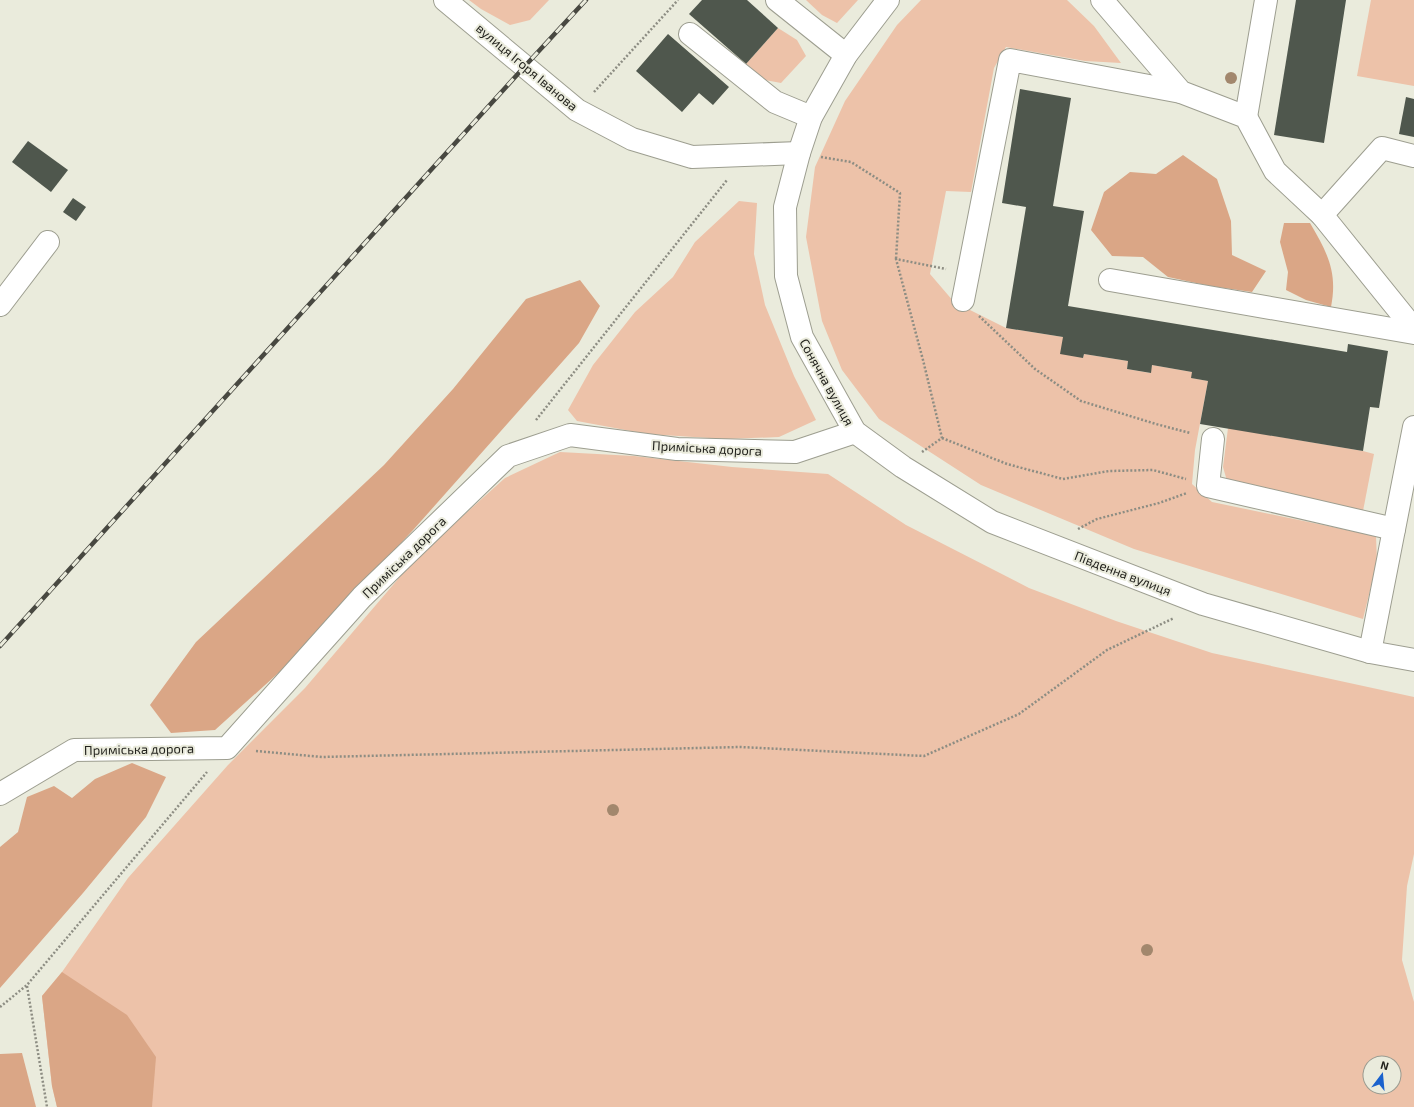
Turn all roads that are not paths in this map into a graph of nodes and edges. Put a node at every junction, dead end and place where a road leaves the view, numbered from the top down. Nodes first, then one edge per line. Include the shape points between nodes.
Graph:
1 (445, 0) edge
2 (777, 0) edge
3 (888, 0) edge
4 (1102, 0) edge
5 (1266, 0) edge
6 (690, 34) dead end
7 (846, 55) junction
8 (1181, 92) junction
9 (811, 117) junction
10 (1246, 117) junction
11 (799, 153) junction
12 (1414, 156) edge
13 (1322, 215) junction
14 (48, 242) dead end
15 (1110, 280) dead end
16 (963, 300) road end
17 (0, 306) edge
18 (1414, 329) edge
19 (1414, 333) edge
20 (1414, 427) edge
21 (855, 432) junction
22 (1213, 439) road end
23 (1410, 471) edge
24 (1394, 529) junction
25 (1370, 652) junction
26 (1414, 660) edge
27 (0, 794) edge

1 - 11 street, вулиця Ігоря Іванова via 577,110 632,139 692,157
2 - 7 street
3 - 7 street, Сонячна вулиця
4 - 8 street
5 - 10 street
6 - 9 street via 775,102
7 - 9 street, Сонячна вулиця
8 - 10 street
8 - 16 street via 1010,60
9 - 11 street, Сонячна вулиця
10 - 13 street via 1275,171
11 - 21 street, Сонячна вулиця via 785,207 786,276 802,337
12 - 13 street via 1382,148
13 - 18 street
14 - 17 street
15 - 19 street
20 - 23 street
21 - 25 street, Південна вулиця via 903,467 992,522 1203,604
21 - 27 street, Приміська дорога via 795,452 677,448 570,435 508,456 362,597 227,748 74,750
22 - 24 street via 1208,486
23 - 24 street
24 - 25 street
25 - 26 street, Південна вулиця

